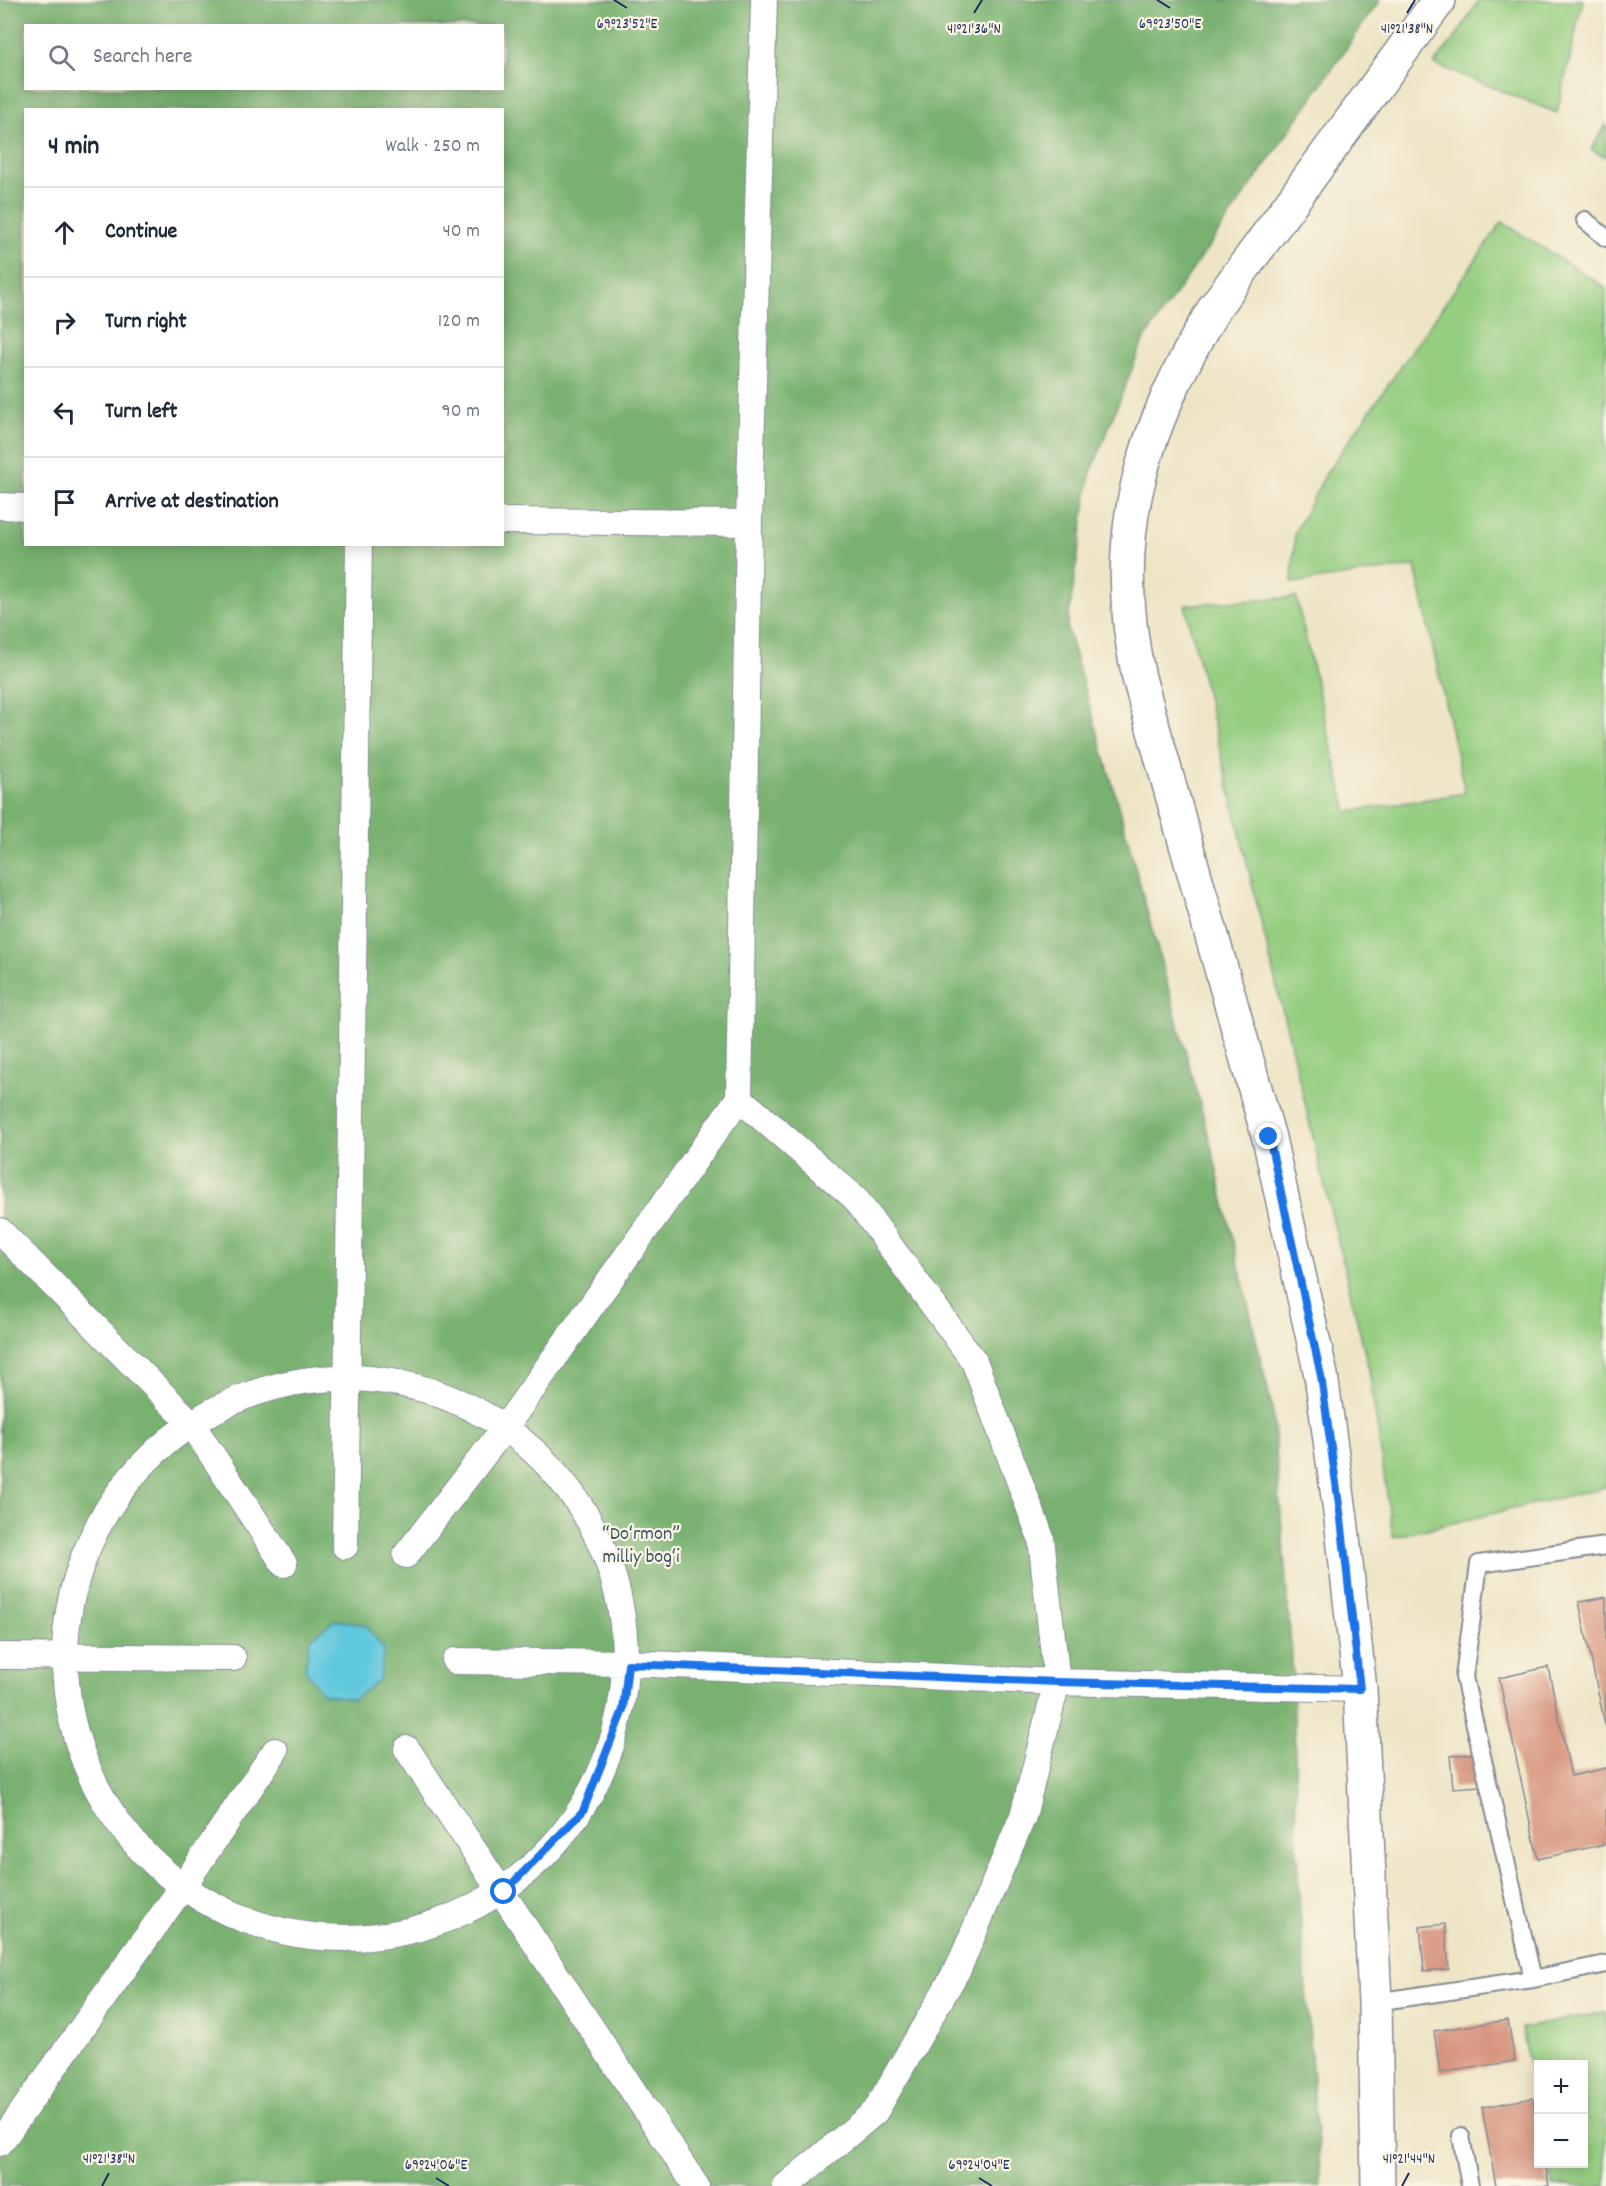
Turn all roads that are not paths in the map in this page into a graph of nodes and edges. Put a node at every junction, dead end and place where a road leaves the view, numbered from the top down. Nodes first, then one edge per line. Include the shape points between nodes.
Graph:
1 (764, 0) edge
2 (1439, 0) edge
3 (1585, 220) dead end
4 (1606, 238) edge
5 (0, 506) edge
6 (24, 507) edge
7 (504, 521) edge
8 (749, 524) junction
9 (359, 546) edge
10 (739, 1098) junction
11 (0, 1231) edge
12 (346, 1375) junction
13 (191, 1423) junction
14 (506, 1426) junction
15 (345, 1546) dead end
16 (1606, 1546) edge
17 (406, 1555) dead end
18 (284, 1564) dead end
19 (0, 1656) edge
20 (63, 1656) junction
21 (233, 1658) dead end
22 (455, 1661) dead end
23 (628, 1664) junction
24 (1057, 1682) junction
25 (1360, 1689) junction
26 (407, 1749) dead end
27 (275, 1751) dead end
28 (180, 1889) junction
29 (502, 1893) junction
30 (1606, 1964) edge
31 (1533, 1979) junction
32 (1375, 2002) junction
33 (1461, 2136) dead end
34 (0, 2144) edge
35 (696, 2186) edge
36 (786, 2186) edge
37 (1378, 2186) edge
38 (1470, 2186) edge

1 - 8 street
2 - 25 street via 1215,307 1187,354 1152,435 1132,505 1127,542 1128,616 1139,678 1269,1137 1321,1376
3 - 4 lane
5 - 6 street
7 - 8 street
8 - 10 street
9 - 12 street
10 - 14 street
10 - 24 street via 855,1198 974,1361 1041,1538
11 - 13 street
12 - 13 street via 266,1386
12 - 14 street via 396,1379
12 - 15 street
13 - 18 street
13 - 20 street via 103,1513 66,1609
14 - 17 street
14 - 23 street via 578,1497 616,1575
16 - 31 lane via 1479,1564 1464,1677
19 - 20 street
20 - 21 street
20 - 28 street via 69,1720 112,1820
22 - 23 street
23 - 24 street
23 - 29 street via 623,1710 583,1811
24 - 25 street
24 - 36 street via 1023,1816 959,1967 875,2112
25 - 32 street
26 - 29 street
27 - 28 street
28 - 29 street via 293,1937 398,1937
28 - 34 street
29 - 35 street
30 - 31 lane
31 - 32 lane
32 - 37 street
33 - 38 lane

